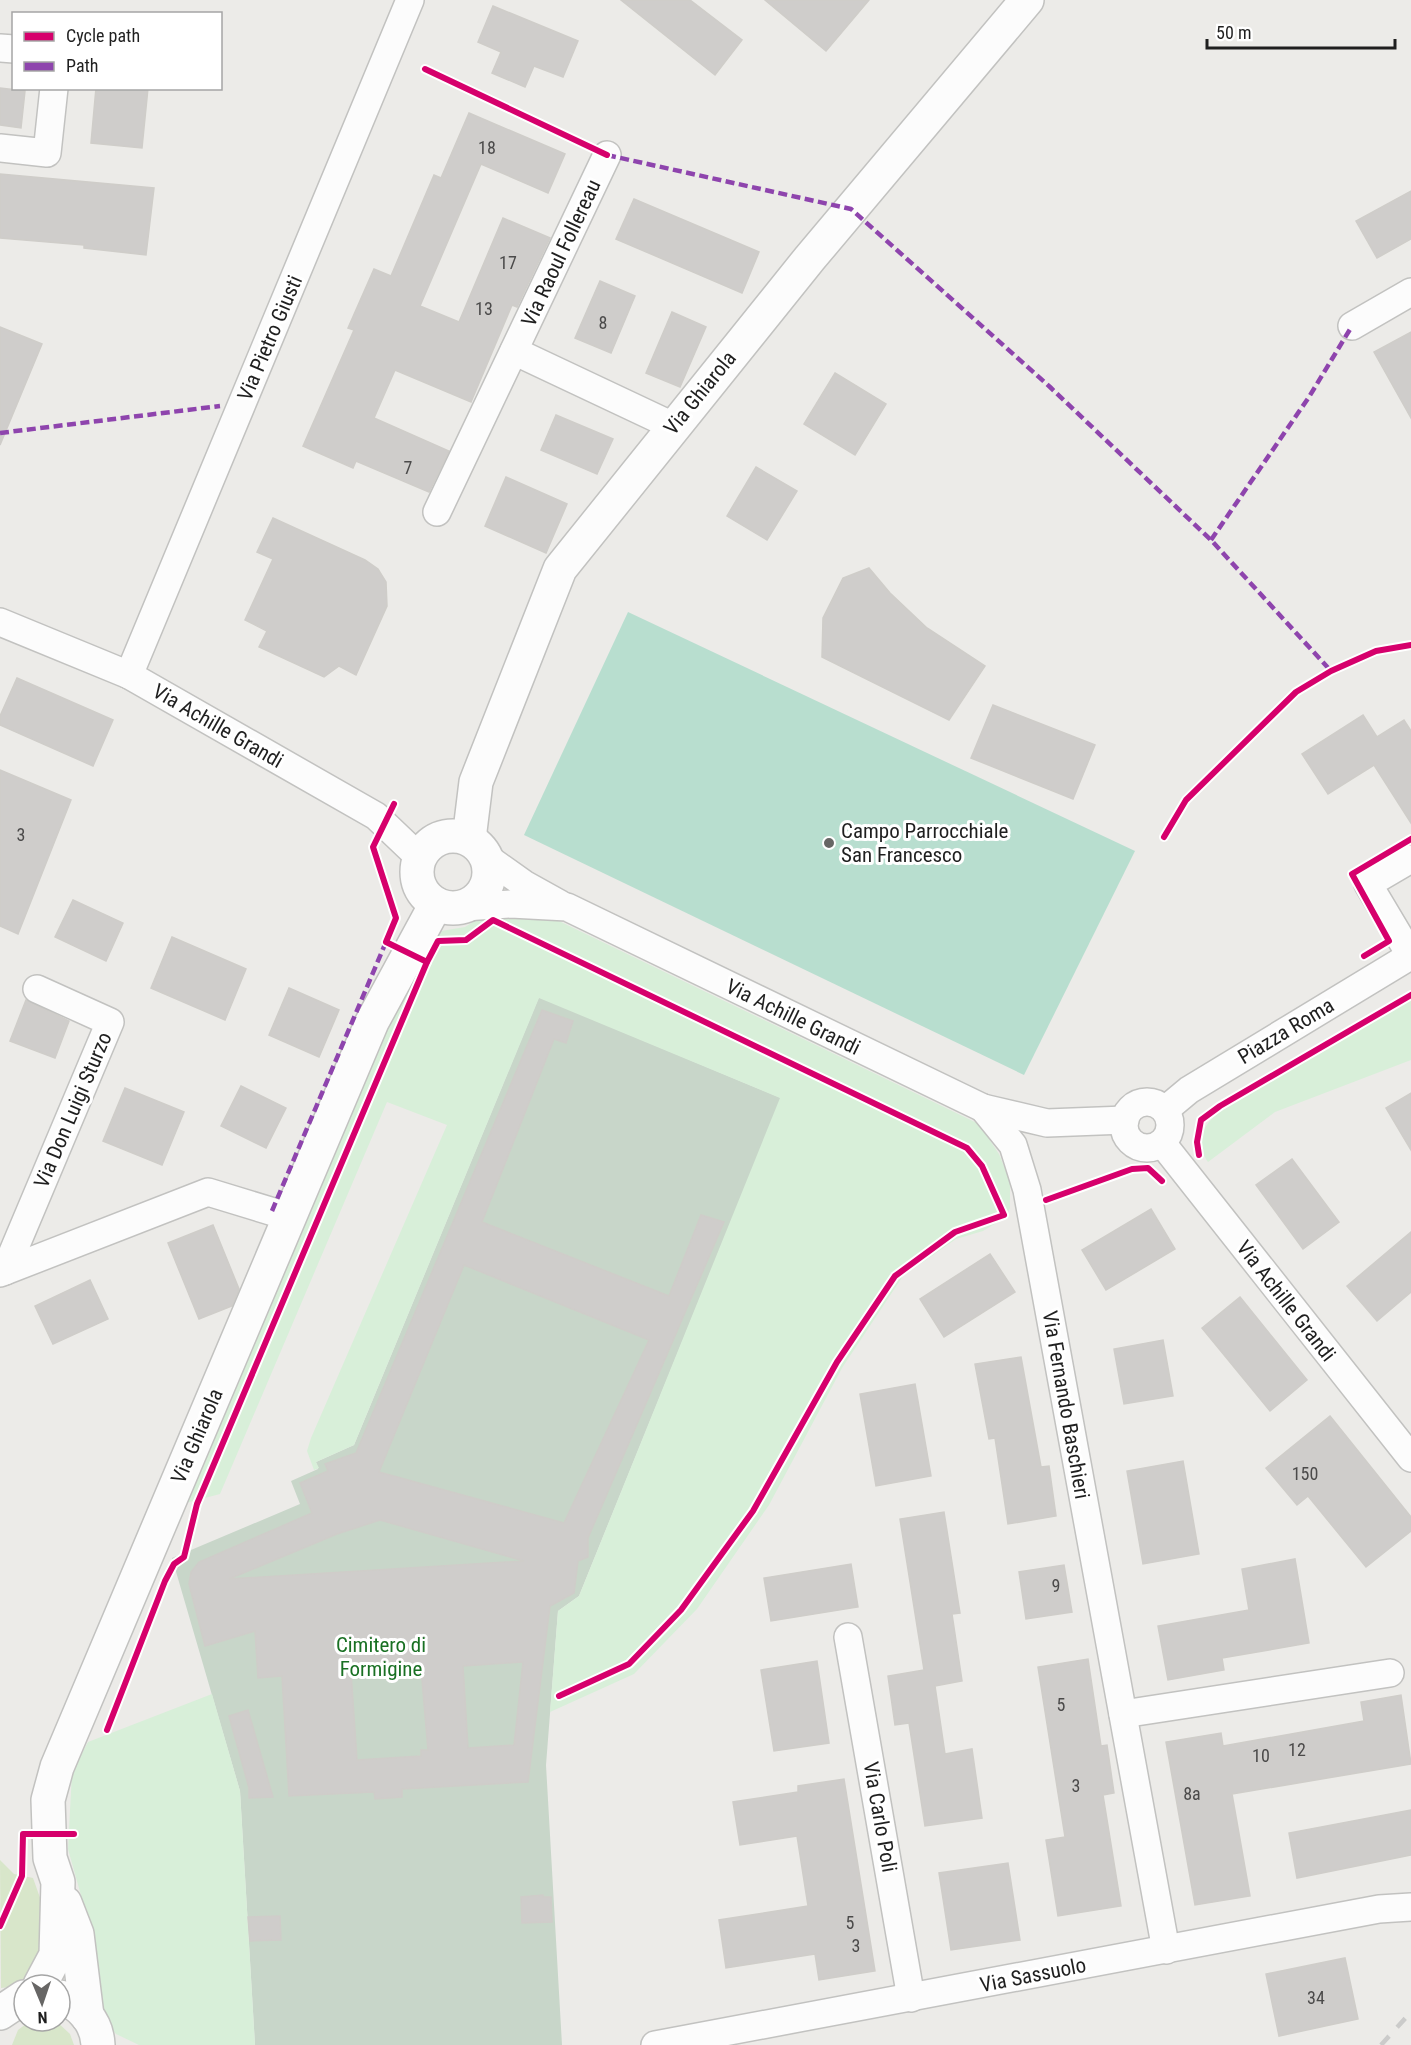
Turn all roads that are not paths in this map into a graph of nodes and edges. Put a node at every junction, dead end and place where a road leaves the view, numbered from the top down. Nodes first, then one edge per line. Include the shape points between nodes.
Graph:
1 (410, 0) edge
2 (1027, 0) edge
3 (54, 90) edge
4 (0, 148) edge
5 (608, 155) dead end
6 (1411, 292) edge
7 (1352, 326) dead end
8 (514, 351) junction
9 (673, 426) junction
10 (437, 512) dead end
11 (0, 622) edge
12 (129, 675) junction
13 (477, 848) junction
14 (419, 857) junction
15 (1411, 859) edge
16 (450, 906) junction
17 (567, 907) junction
18 (1411, 956) edge
19 (37, 989) dead end
20 (982, 1108) junction
21 (1165, 1110) junction
22 (1125, 1120) junction
23 (1162, 1143) junction
24 (290, 1217) junction
25 (3, 1272) edge
26 (1411, 1458) edge
27 (849, 1636) dead end
28 (1390, 1673) dead end
29 (1123, 1714) junction
30 (58, 1882) junction
31 (1411, 1907) edge
32 (1166, 1950) junction
33 (46, 1973) edge
34 (911, 1998) junction
35 (72, 2003) edge
36 (98, 2036) edge
37 (655, 2045) edge

1 - 12 street, Via Pietro Giusti
2 - 9 street, Via Ghiarola
3 - 4 street via 47,153
5 - 8 street, Via Raoul Follereau
6 - 7 street
8 - 9 street, Via Raoul Follereau
8 - 10 street, Via Raoul Follereau
9 - 13 street, Via Ghiarola via 560,569 476,782
11 - 12 street, Via Achille Grandi
12 - 14 street, Via Achille Grandi via 376,816
13 - 14 street via 458,836 435,840
13 - 16 street, Via Ghiarola via 489,869 486,886 474,901
13 - 17 street via 524,884
14 - 16 street via 417,879 421,889
15 - 18 street, Piazza Roma via 1368,884
16 - 17 street, Via Achille Grandi
16 - 24 street, Via Ghiarola via 372,1022
17 - 20 street, Via Achille Grandi
18 - 21 street, Piazza Roma via 1189,1090
19 - 25 street, Via Don Luigi Sturzo via 110,1022
20 - 22 street, Via Achille Grandi via 1047,1124
20 - 29 street, Via Fernando Baschieri via 1013,1145 1027,1190
21 - 22 street via 1153,1103 1138,1104
21 - 23 street via 1170,1131
22 - 23 street via 1126,1134 1135,1145 1149,1148
23 - 26 street, Via Achille Grandi
24 - 25 street, Via Don Luigi Sturzo via 208,1192
24 - 30 street, Via Ghiarola via 57,1767 48,1800 48,1834
27 - 34 street, Via Carlo Poli
28 - 29 street
29 - 32 street, Via Fernando Baschieri
30 - 33 street, Via Ghiarola via 56,1955
30 - 36 street via 77,1934
31 - 32 street, Via Sassuolo via 1379,1909
32 - 34 street, Via Sassuolo
34 - 37 street, Via Sassuolo
35 - 36 street

